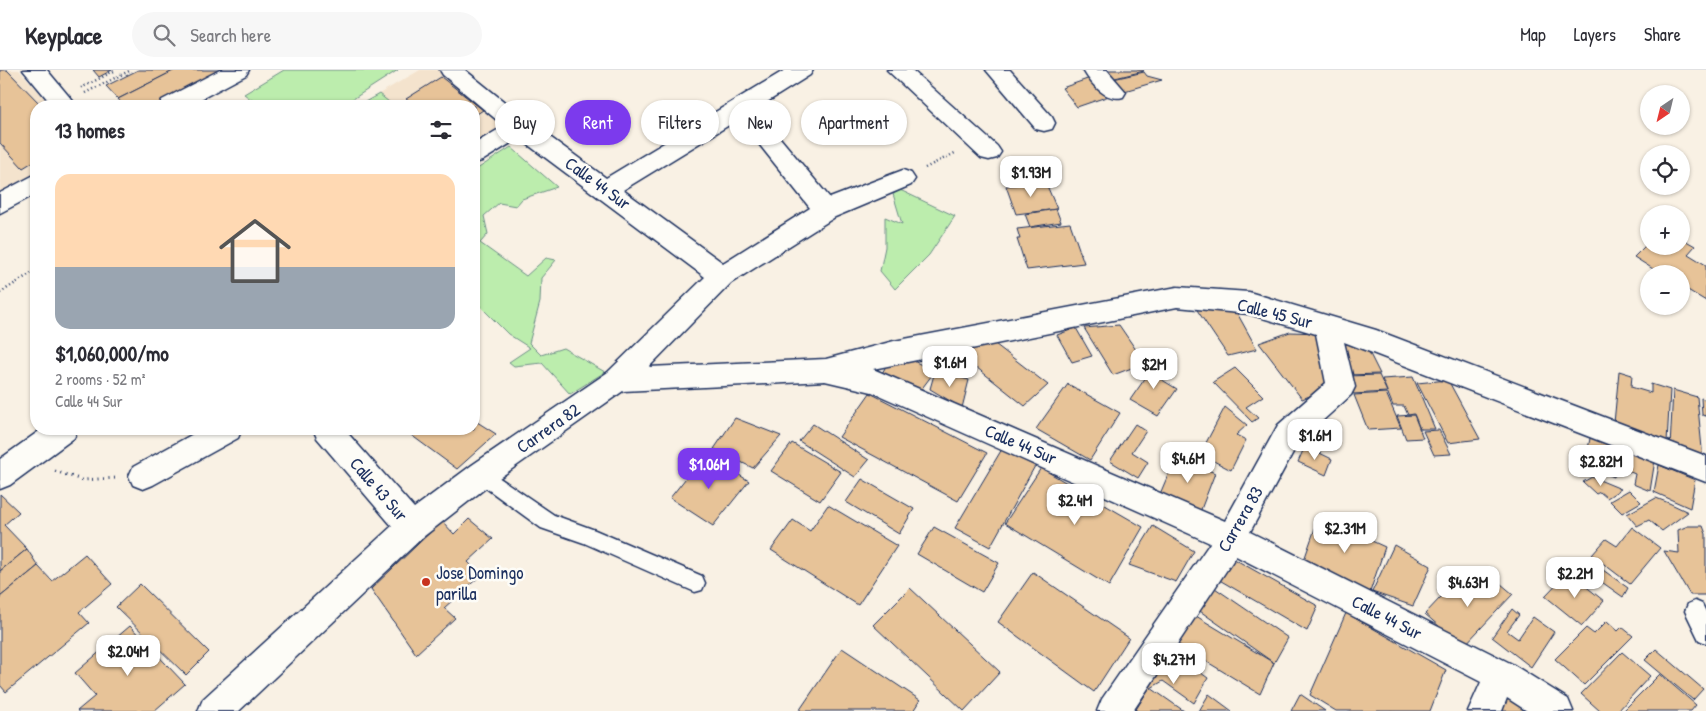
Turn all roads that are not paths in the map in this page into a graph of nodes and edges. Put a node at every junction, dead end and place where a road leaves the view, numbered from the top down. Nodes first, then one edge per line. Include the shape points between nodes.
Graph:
1 (34, 70) edge
2 (238, 70) edge
3 (799, 70) edge
4 (898, 70) edge
5 (997, 70) edge
6 (1094, 70) edge
7 (454, 71) edge
8 (1115, 92) dead end
9 (75, 97) edge
10 (181, 100) edge
11 (751, 100) edge
12 (495, 106) edge
13 (729, 113) edge
14 (1044, 123) dead end
15 (495, 142) edge
16 (545, 145) edge
17 (773, 145) edge
18 (983, 147) road end
19 (480, 151) edge
20 (903, 179) road end
21 (30, 186) edge
22 (606, 189) junction
23 (0, 204) edge
24 (826, 210) junction
25 (722, 276) junction
26 (1328, 328) junction
27 (825, 370) junction
28 (618, 380) junction
29 (56, 435) edge
30 (217, 435) edge
31 (332, 435) edge
32 (1706, 469) edge
33 (482, 474) junction
34 (0, 476) edge
35 (143, 476) road end
36 (412, 527) junction
37 (1231, 538) junction
38 (695, 583) dead end
39 (1695, 611) dead end
40 (1706, 633) edge
41 (1501, 675) junction
42 (218, 710) edge
43 (1114, 711) edge
44 (1484, 711) edge
45 (1556, 711) edge

1 - 9 street
2 - 10 street
3 - 11 street
4 - 18 street
5 - 14 street
6 - 8 street
7 - 12 street, Calle 44 Sur
13 - 22 street
15 - 19 street
16 - 22 street, Calle 44 Sur
17 - 24 street
20 - 24 street, Carrera 82
21 - 23 street
22 - 25 street, Calle 44 Sur
24 - 25 street, Carrera 82
25 - 28 street, Carrera 82
26 - 27 street, Calle 45 Sur via 1249,303 1177,298 894,352
26 - 32 street, Calle 45 Sur via 1367,338
26 - 37 street, Carrera 83 via 1341,387 1288,434
27 - 28 street, Calle 44 Sur
27 - 37 street, Calle 44 Sur via 876,381
28 - 33 street, Carrera 82
29 - 34 street
30 - 35 street
31 - 36 street, Calle 43 Sur
33 - 36 street, Carrera 82
33 - 38 lane via 548,522
36 - 42 street, Carrera 82
37 - 41 street, Calle 44 Sur
37 - 43 street, Carrera 83
39 - 40 lane
41 - 44 street
41 - 45 street, Calle 44 Sur

